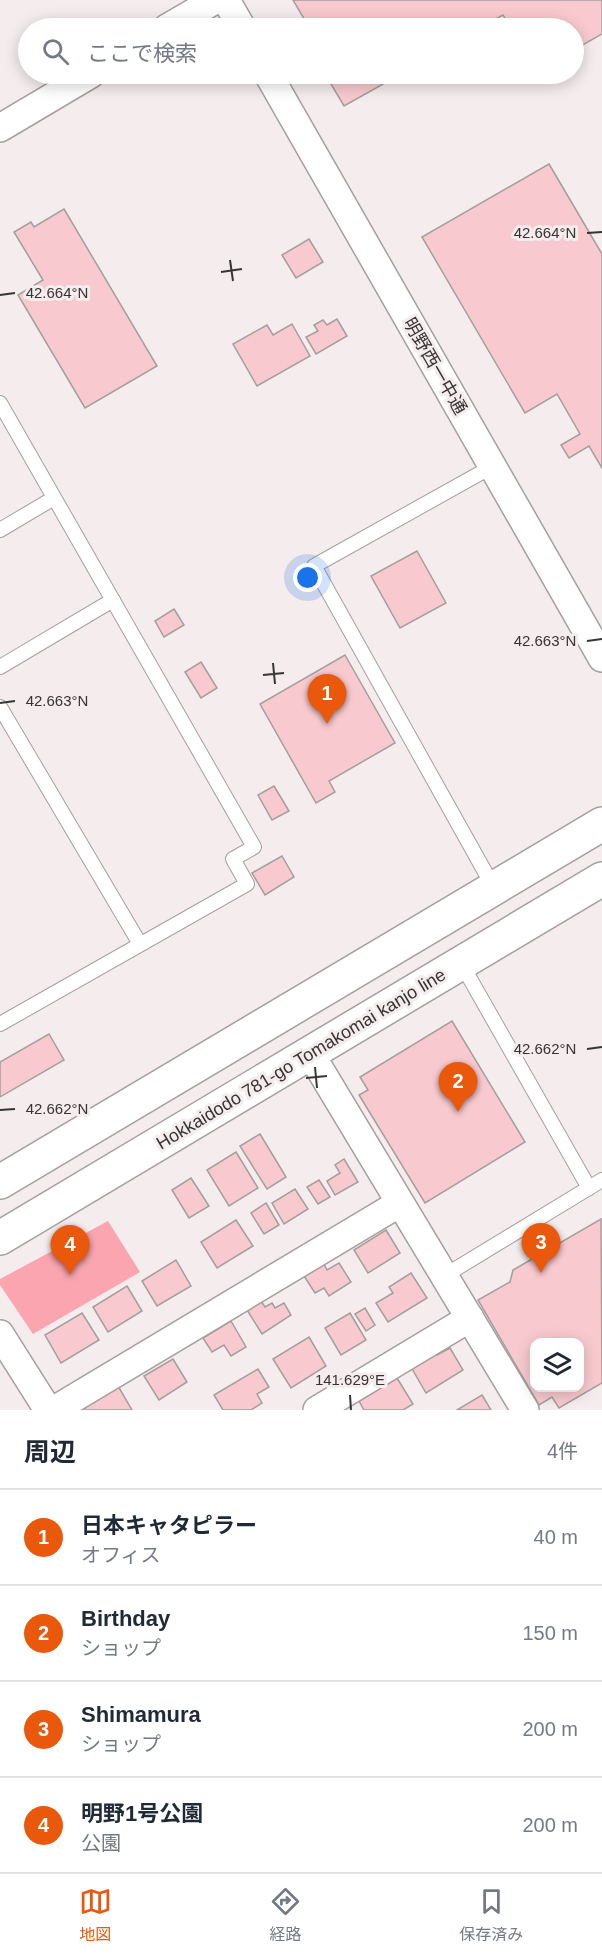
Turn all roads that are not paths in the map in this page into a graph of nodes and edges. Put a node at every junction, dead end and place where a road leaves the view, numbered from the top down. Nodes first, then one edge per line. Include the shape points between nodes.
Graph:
1 (215, 0) edge
2 (226, 0) edge
3 (184, 18) edge
4 (236, 18) edge
5 (74, 84) edge
6 (274, 84) edge
7 (0, 128) edge
8 (0, 403) edge
9 (493, 466) junction
10 (54, 498) junction
11 (0, 530) edge
12 (113, 600) junction
13 (602, 658) edge
14 (0, 667) edge
15 (0, 707) edge
16 (602, 824) edge
17 (602, 879) edge
18 (494, 888) junction
19 (140, 944) junction
20 (461, 963) junction
21 (0, 1024) edge
22 (310, 1053) junction
23 (602, 1180) edge
24 (0, 1182) edge
25 (589, 1188) junction
26 (400, 1203) junction
27 (0, 1238) edge
28 (444, 1276) junction
29 (470, 1318) junction
30 (0, 1334) edge
31 (48, 1410) edge
32 (54, 1410) edge
33 (317, 1410) edge
34 (525, 1410) edge

1 - 3 street
2 - 4 street
5 - 7 street
6 - 9 street, 明野西一中通
8 - 10 lane
9 - 13 street, 明野西一中通
9 - 18 lane via 314,566
10 - 11 lane
10 - 12 lane
12 - 14 lane
12 - 19 lane via 254,847 232,859 247,884
15 - 19 lane
16 - 18 main road
17 - 20 main road, Hokkaidodo 781-go Tomakomai kanjo line
18 - 24 main road
19 - 21 lane
20 - 22 main road, Hokkaidodo 781-go Tomakomai kanjo line
20 - 25 lane
22 - 26 street
22 - 27 main road, Hokkaidodo 781-go Tomakomai kanjo line
23 - 25 lane
25 - 28 lane
26 - 28 street
26 - 32 street
28 - 29 street
29 - 33 street
29 - 34 street
30 - 31 street

